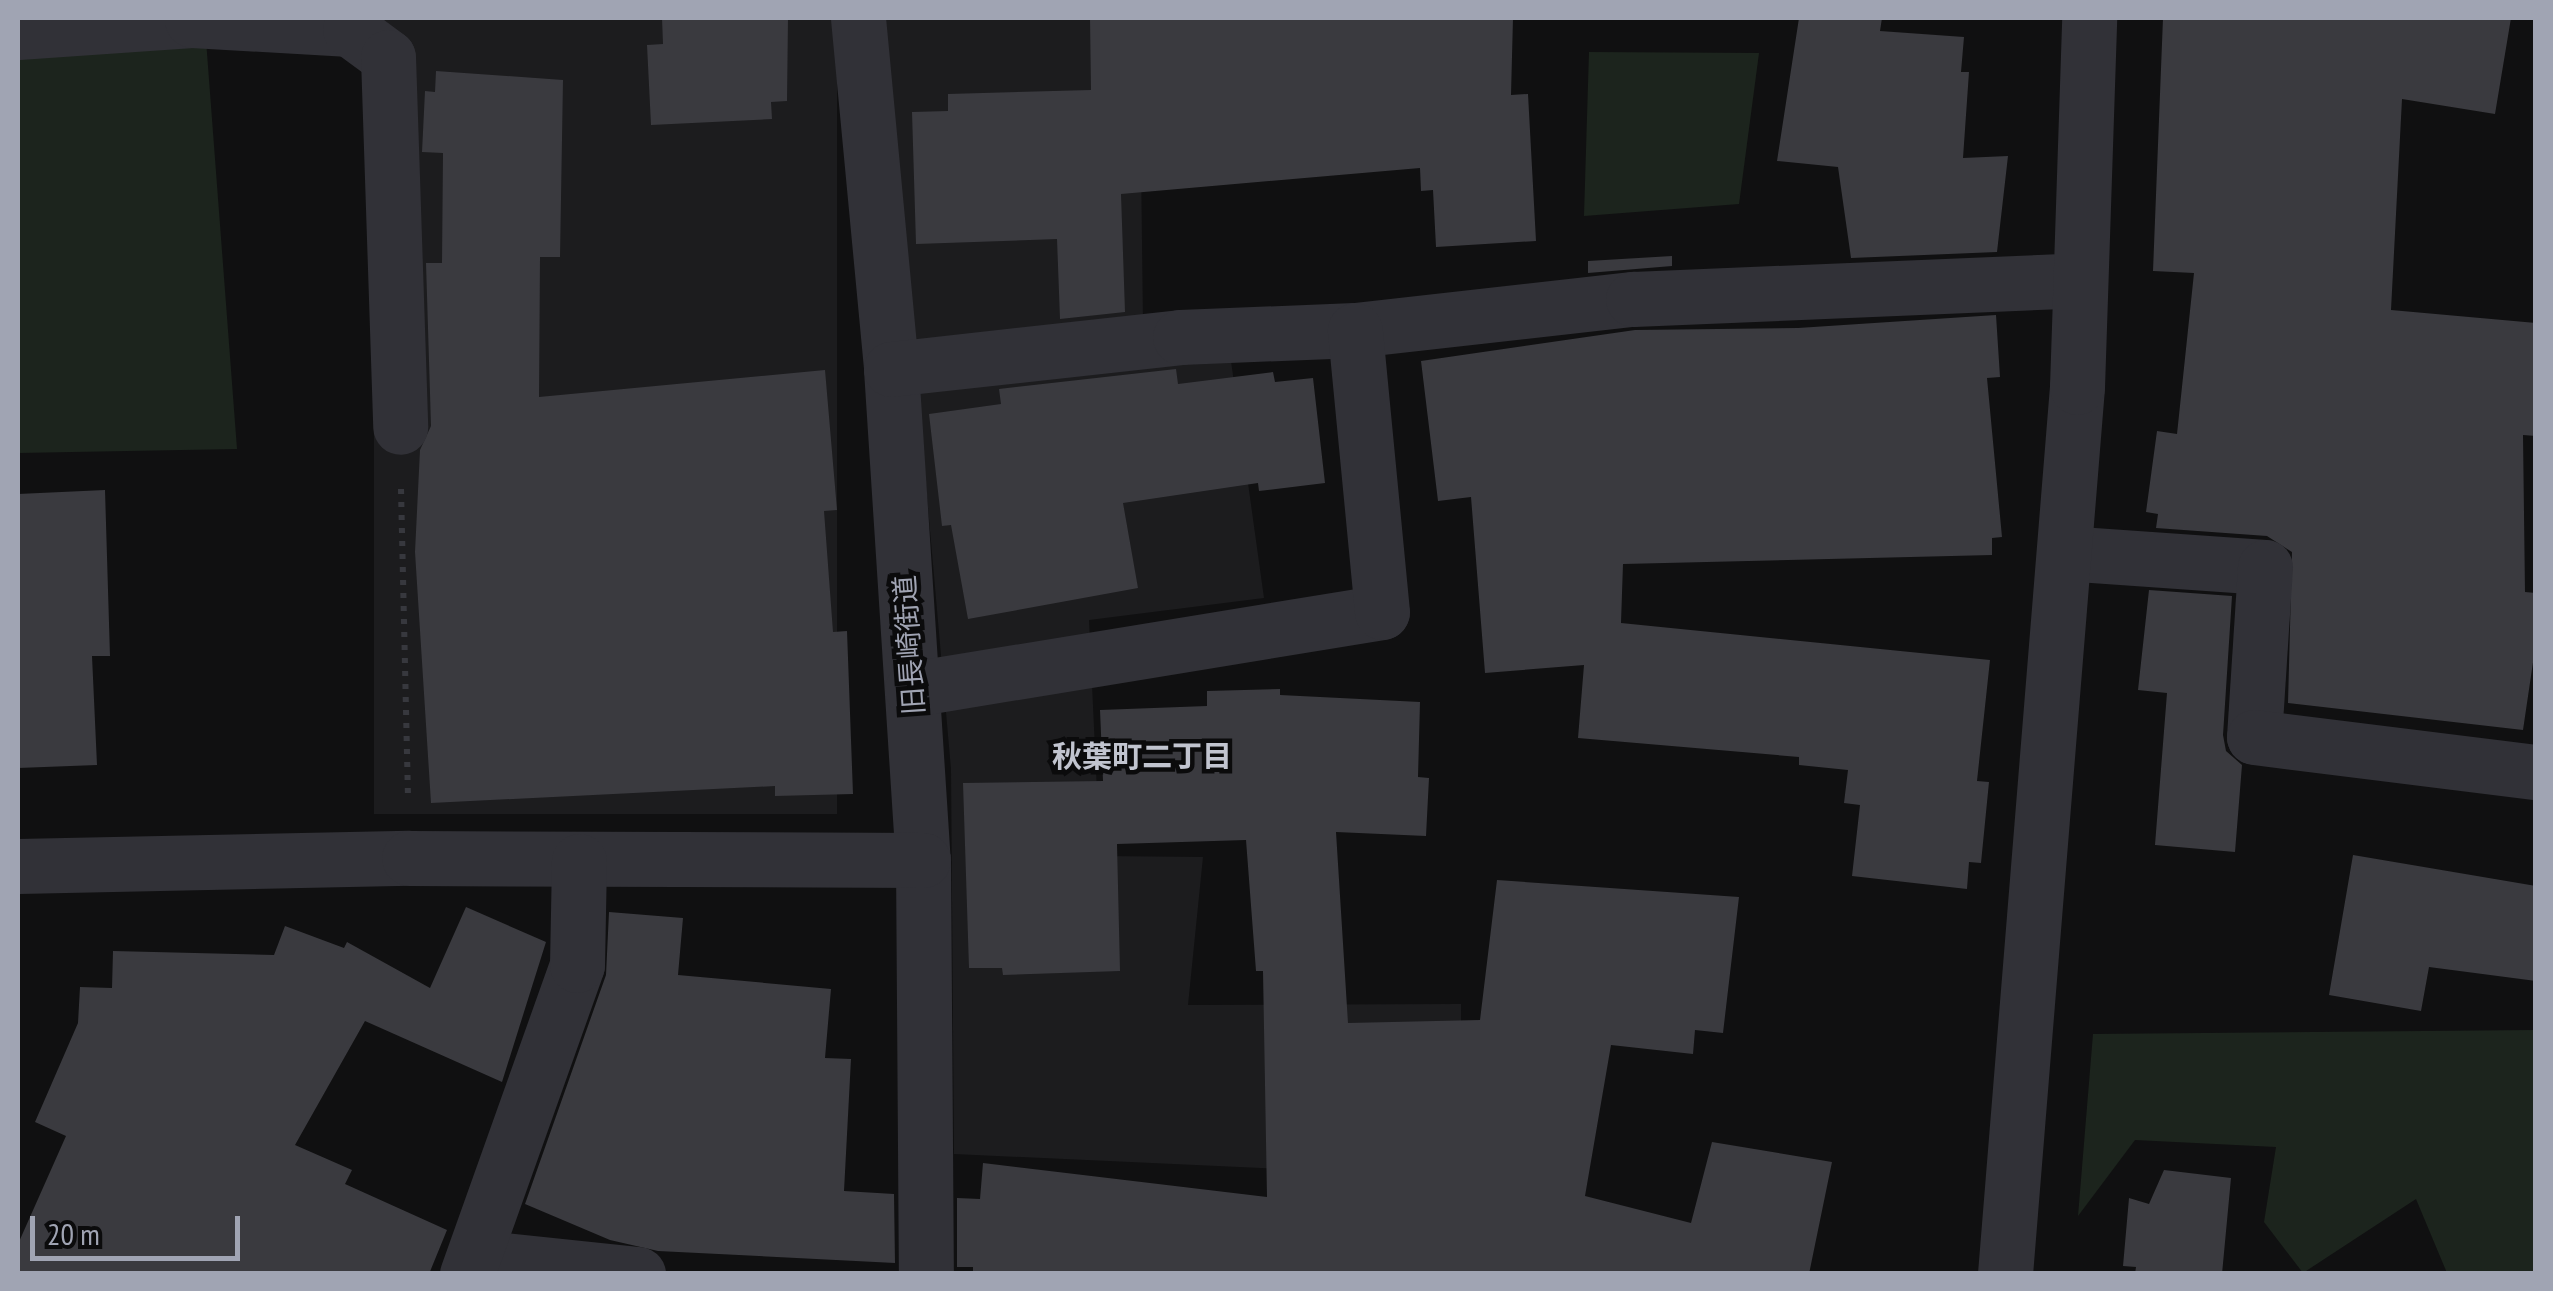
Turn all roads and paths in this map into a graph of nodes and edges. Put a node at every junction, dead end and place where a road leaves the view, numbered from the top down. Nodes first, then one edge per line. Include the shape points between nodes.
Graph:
1 (858, 18) edge
2 (2088, 18) edge
3 (18, 32) edge
4 (2080, 280) junction
5 (1355, 330) junction
6 (891, 370) junction
7 (400, 427) joint
8 (2064, 553) junction
9 (912, 689) junction
10 (2536, 772) edge
11 (409, 858) junction
12 (923, 860) junction
13 (578, 861) junction
14 (18, 866) edge
15 (471, 1265) edge
16 (638, 1274) edge
17 (926, 1274) edge
18 (2005, 1274) edge

1 - 6 street, 旧長崎街道
2 - 4 street
3 - 7 street via 192,20 350,28 388,57
4 - 5 street via 1634,299
4 - 8 street
5 - 6 street via 1180,337
5 - 9 street via 1382,612
6 - 9 street, 旧長崎街道
7 - 11 path
8 - 10 street via 2266,566 2254,737
8 - 18 street
9 - 12 street, 旧長崎街道
11 - 13 street
11 - 14 street
12 - 13 street
12 - 17 street, 旧長崎街道
13 - 15 street via 576,965
15 - 16 street

